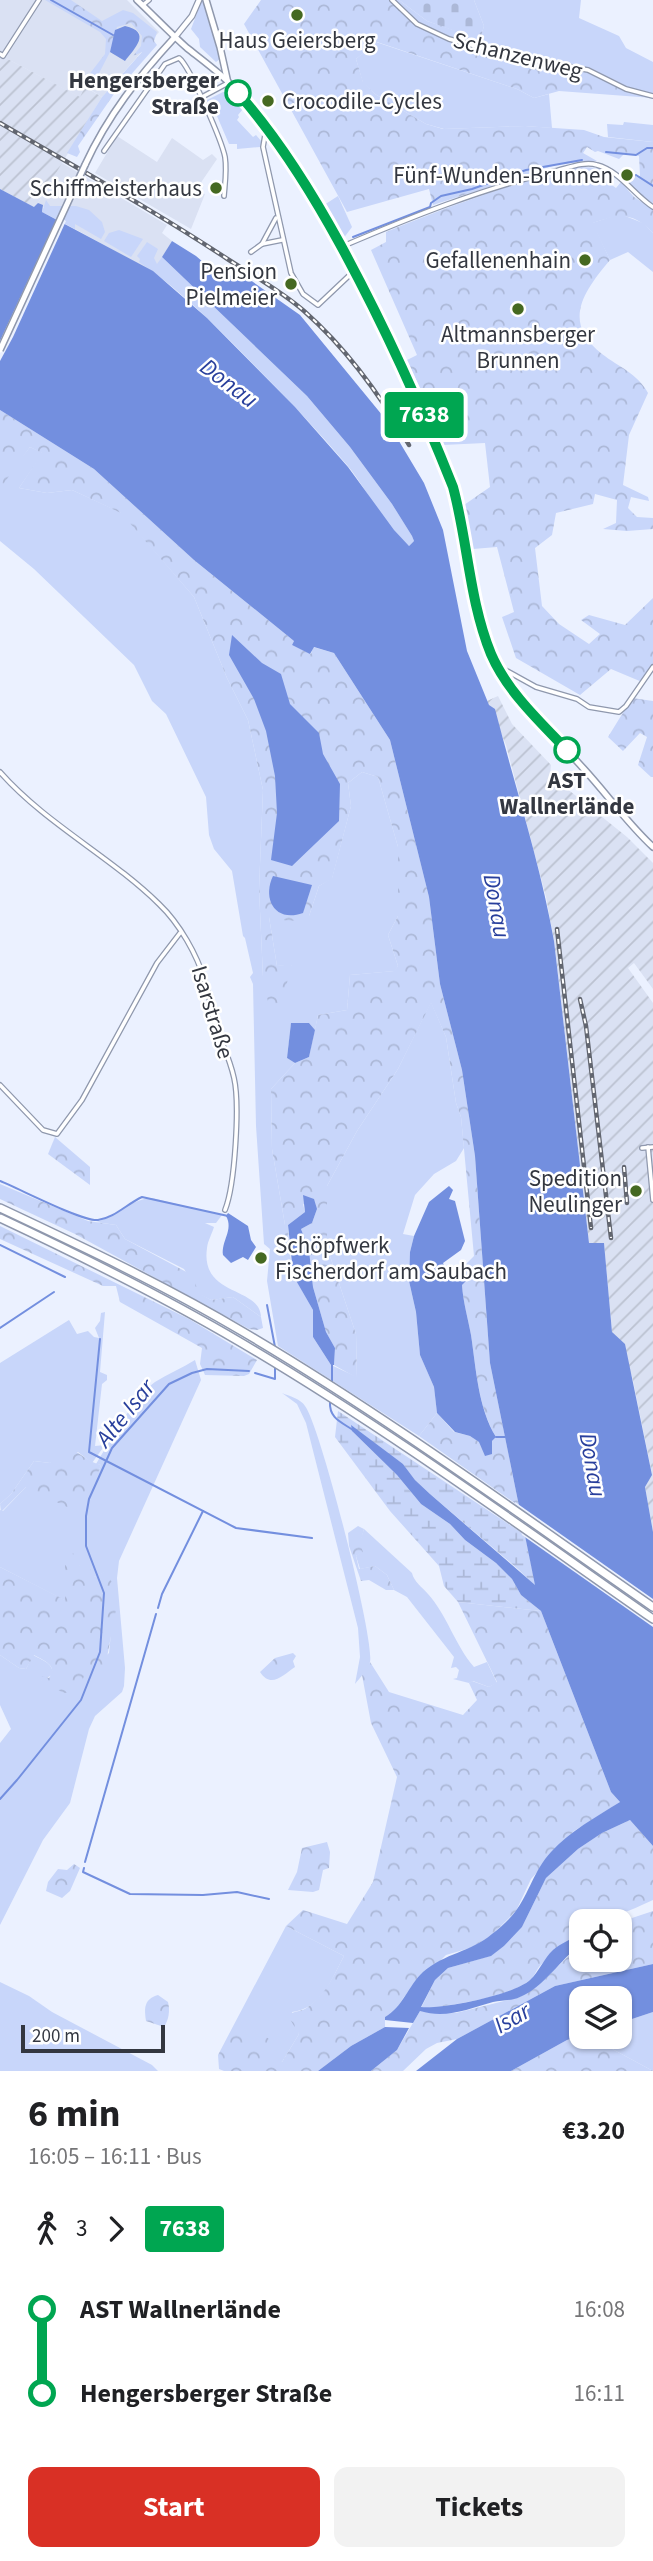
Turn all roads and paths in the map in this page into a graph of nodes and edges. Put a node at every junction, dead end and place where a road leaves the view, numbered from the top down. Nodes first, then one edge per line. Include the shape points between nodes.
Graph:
1 (39, 0) edge
2 (137, 0) edge
3 (149, 0) edge
4 (199, 0) edge
5 (205, 0) edge
6 (392, 0) edge
7 (143, 5) junction
8 (175, 37) junction
9 (1, 55) edge
10 (228, 82) junction
11 (653, 96) edge
12 (202, 98) junction
13 (267, 127) junction
14 (272, 134) junction
15 (263, 147) junction
16 (104, 151) dead end
17 (224, 196) dead end
18 (653, 207) edge
19 (277, 216) junction
20 (282, 240) junction
21 (262, 244) junction
22 (341, 247) junction
23 (251, 253) dead end
24 (355, 270) junction
25 (0, 350) edge
26 (498, 666) junction
27 (653, 667) edge
28 (0, 772) edge
29 (653, 848) edge
30 (180, 932) junction
31 (0, 1085) edge
32 (650, 1147) edge
33 (642, 1148) dead end
34 (653, 1200) edge
35 (0, 1208) edge
36 (225, 1210) dead end
37 (0, 1218) edge
38 (653, 1607) edge
39 (653, 1619) edge

1 - 9 street
2 - 7 main road
3 - 7 street
4 - 8 street
5 - 10 main road
6 - 11 street, Schanzenweg via 417,24 449,39 588,71
7 - 8 main road
8 - 10 main road
8 - 25 main road, bridge via 117,105 99,135
10 - 12 street
10 - 13 main road
12 - 16 street via 183,61 174,59 165,64
12 - 17 street via 224,154
13 - 14 main road
13 - 15 street
14 - 15 street
14 - 22 main road
15 - 19 street
18 - 22 street via 610,170 596,164 579,165 430,210
19 - 20 street
19 - 21 street
20 - 21 street
20 - 24 street via 303,294 318,305
21 - 23 street
22 - 24 main road
24 - 26 main road via 453,487 468,573
26 - 27 street via 536,687 589,707 619,712
26 - 29 main road via 527,707
28 - 30 street, Isarstraße via 18,792 161,906
30 - 31 street via 157,963 82,1100 57,1134 43,1130
30 - 36 street, Isarstraße via 206,982 234,1079 233,1161
32 - 33 street
32 - 34 street
35 - 38 highway via 247,1334 450,1466
37 - 39 highway via 81,1256 241,1343 430,1464

